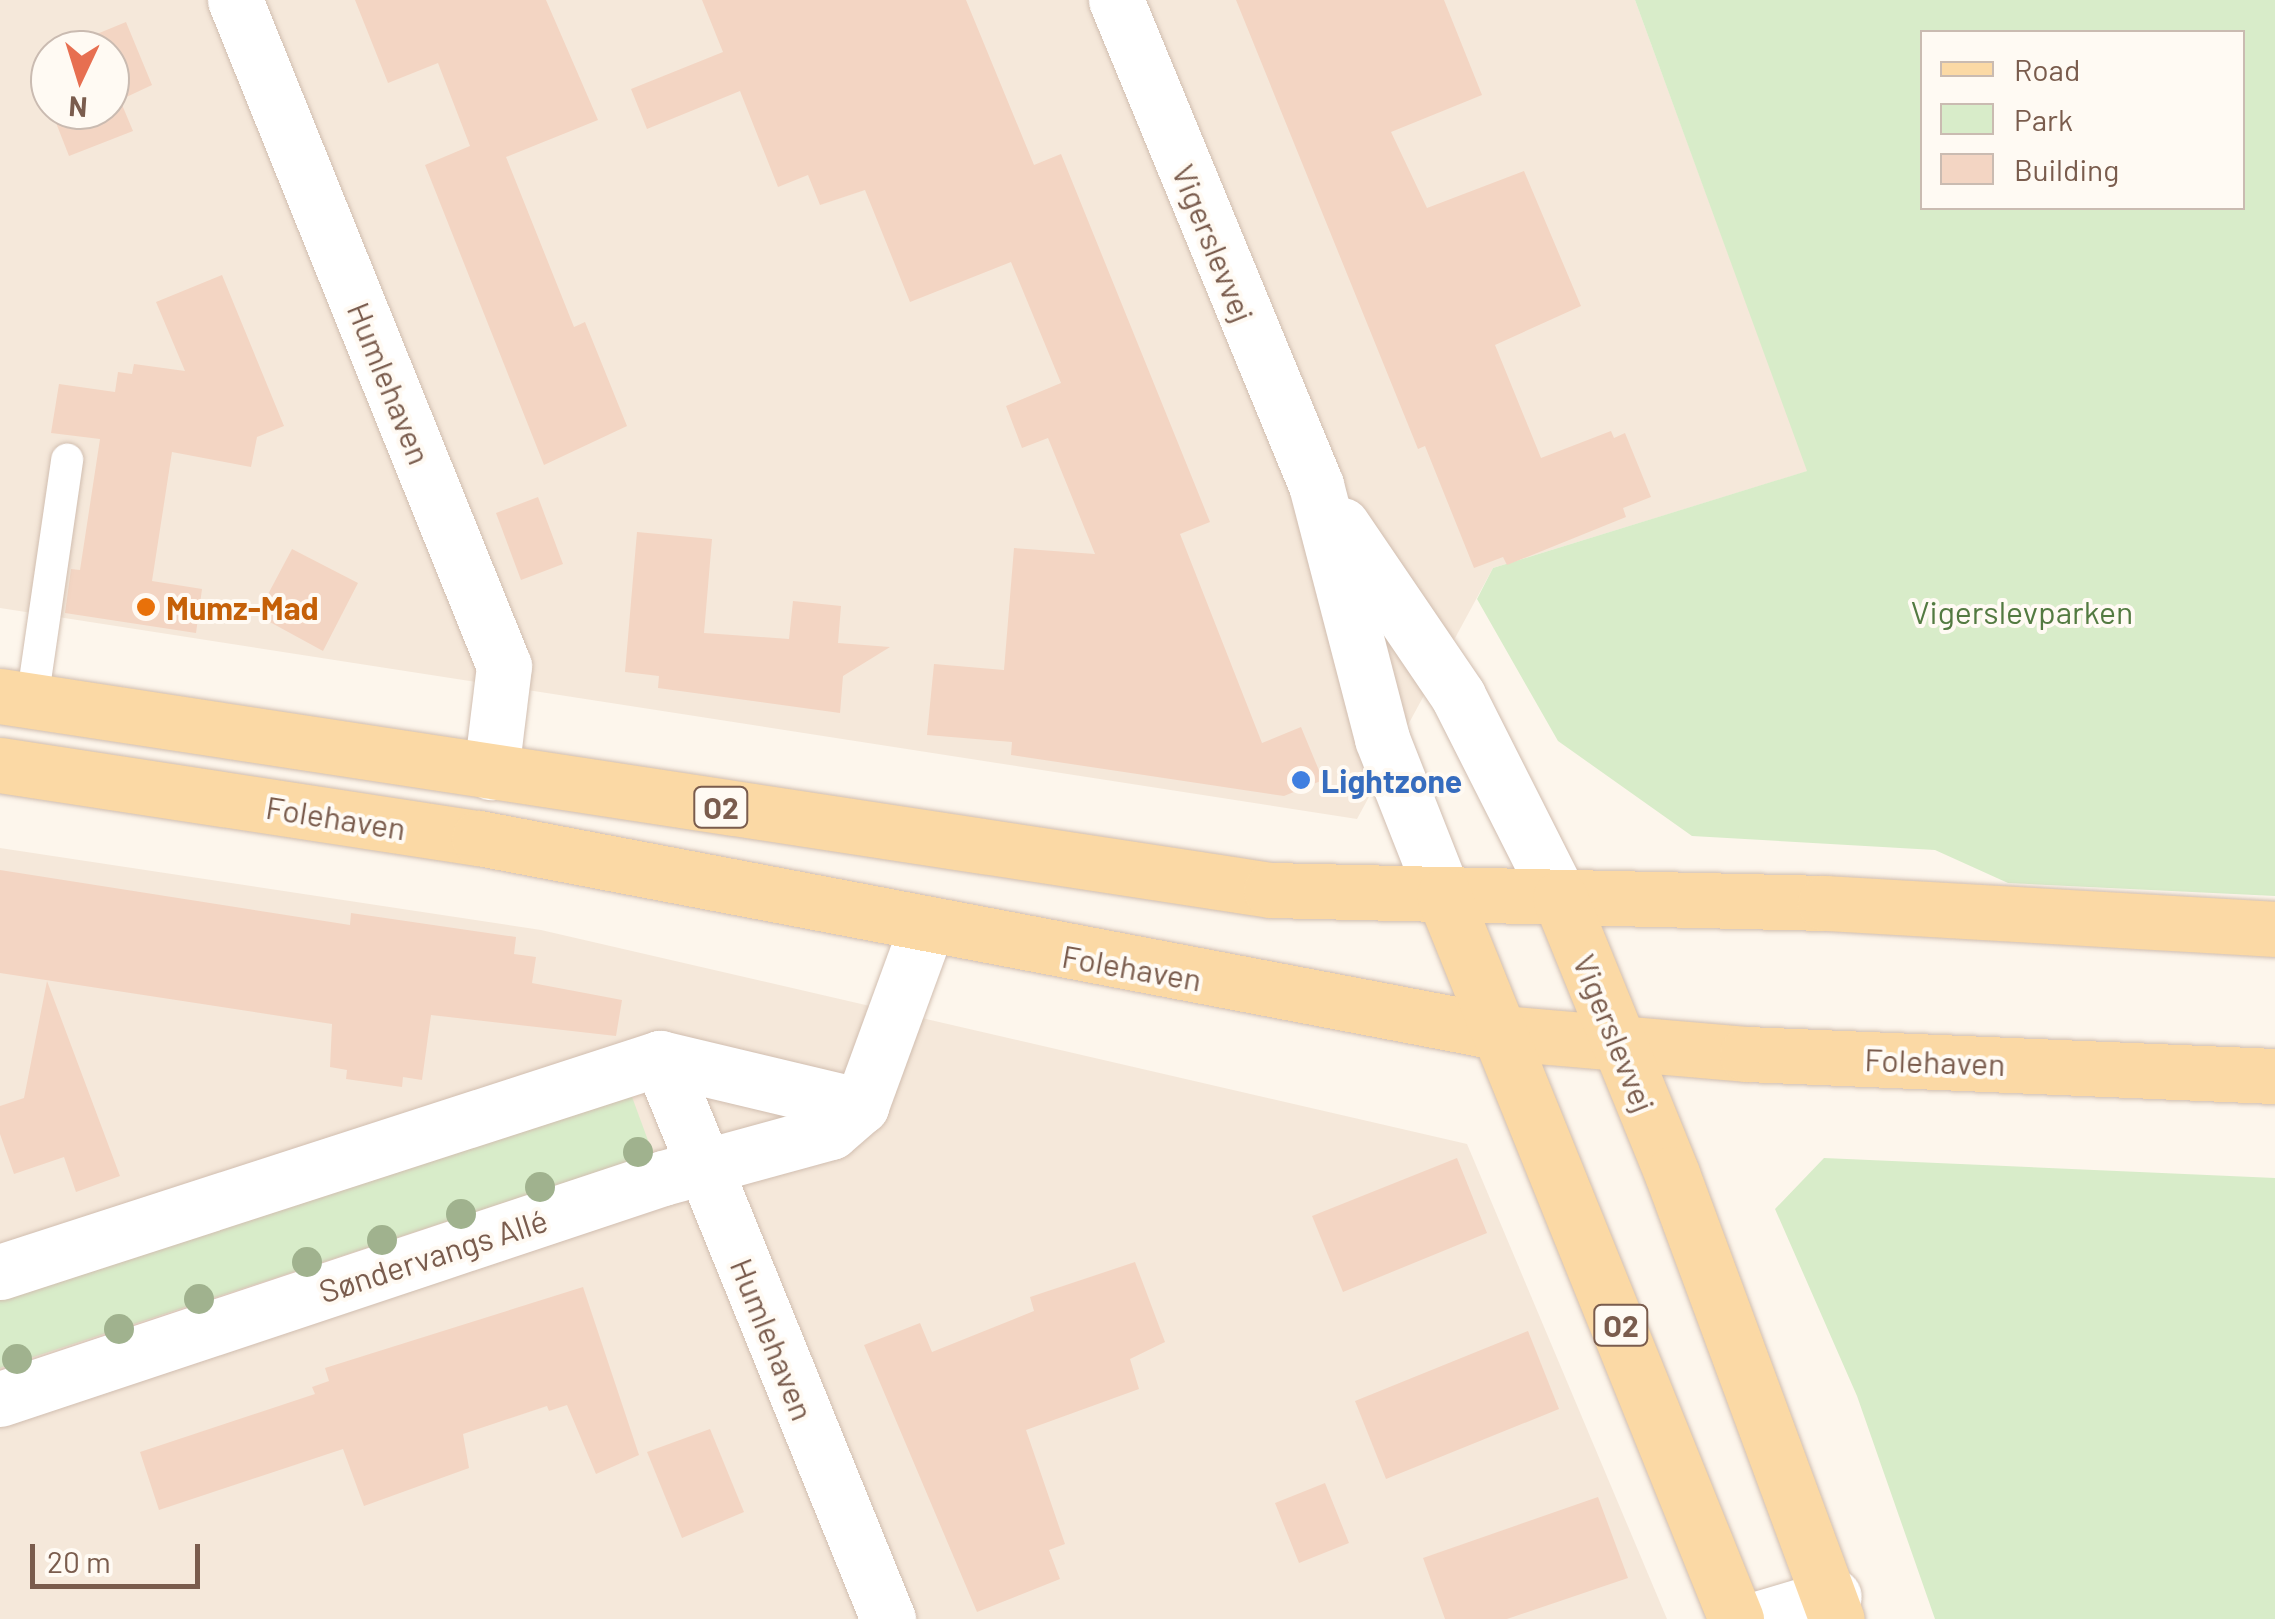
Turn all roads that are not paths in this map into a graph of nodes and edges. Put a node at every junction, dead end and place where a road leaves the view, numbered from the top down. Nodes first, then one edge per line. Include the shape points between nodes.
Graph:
1 (236, 0) edge
2 (1116, 0) edge
3 (67, 460) dead end
4 (1316, 485) junction
5 (16, 698) edge
6 (0, 764) edge
7 (491, 772) junction
8 (1444, 896) junction
9 (1560, 898) junction
10 (926, 928) junction
11 (2275, 929) edge
12 (1502, 1034) junction
13 (1620, 1046) junction
14 (660, 1058) junction
15 (2275, 1076) edge
16 (861, 1106) junction
17 (702, 1166) junction
18 (0, 1272) edge
19 (0, 1399) edge
20 (1835, 1607) edge
21 (888, 1619) edge
22 (1736, 1619) edge
23 (1757, 1619) edge

1 - 7 street, Humlehaven via 504,666
2 - 4 street, Vigerslevvej
3 - 5 lane
4 - 8 street, Vigerslevvej via 1382,738
4 - 9 street, Vigerslevvej via 1458,696
5 - 7 main road, Folehaven / O2
6 - 10 main road, Folehaven / O2 via 479,838
7 - 8 main road, Folehaven / O2 via 1270,890
8 - 9 main road, Folehaven / O2
8 - 12 main road, Vigerslevvej / O2
9 - 11 main road, Folehaven / O2 via 1880,906
9 - 13 main road, Vigerslevvej
10 - 12 main road, Folehaven / O2
10 - 16 street
12 - 13 main road, Folehaven / O2
12 - 22 main road, Vigerslevvej / O2
13 - 15 main road, Folehaven / O2
13 - 20 main road, Vigerslevvej
14 - 16 street
14 - 17 street, Humlehaven
14 - 18 street
16 - 17 street, Søndervangs Allé via 830,1132
17 - 19 street, Søndervangs Allé
17 - 21 street, Humlehaven
20 - 23 street

